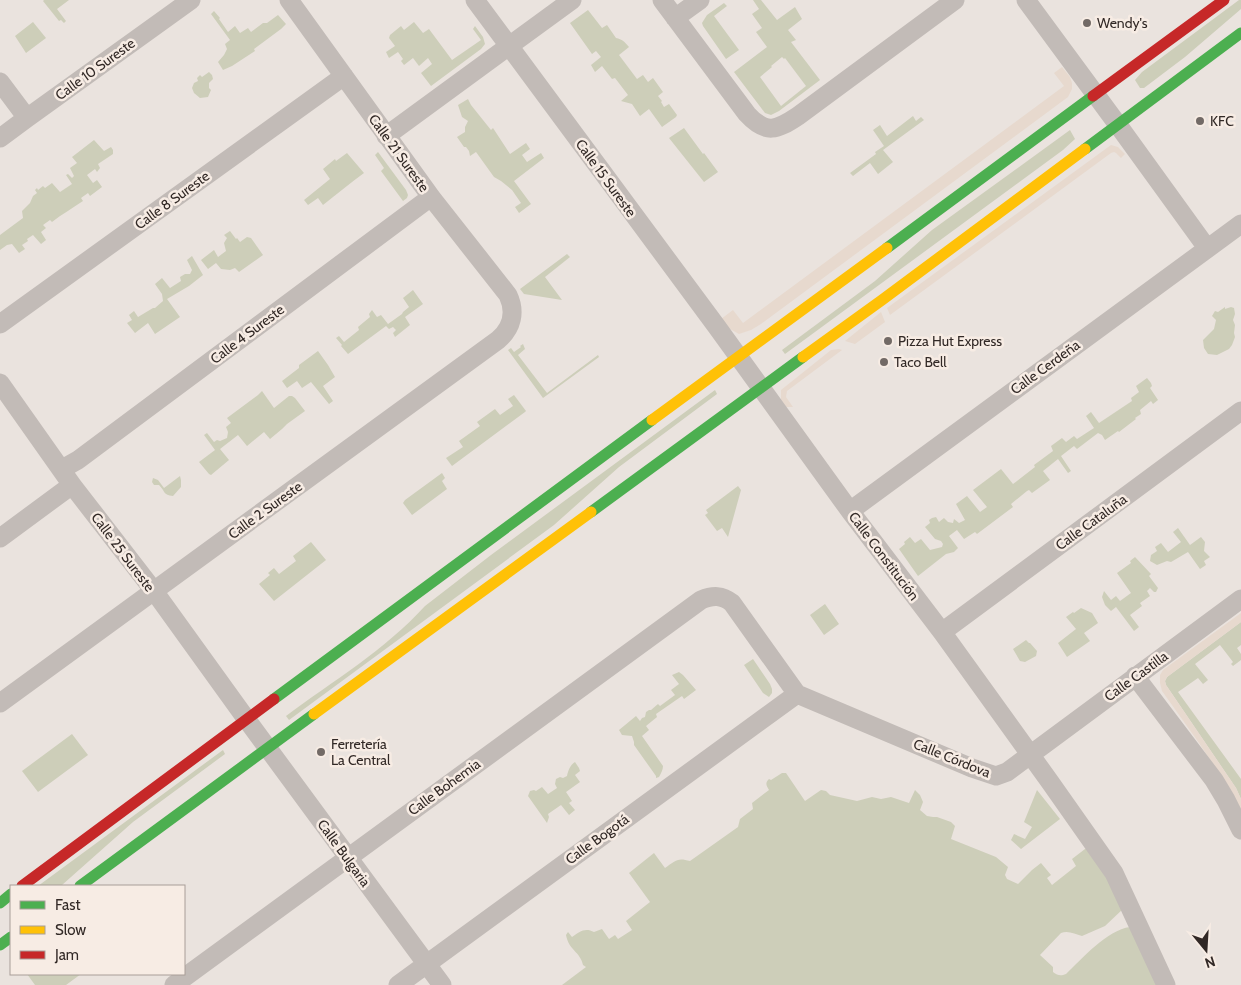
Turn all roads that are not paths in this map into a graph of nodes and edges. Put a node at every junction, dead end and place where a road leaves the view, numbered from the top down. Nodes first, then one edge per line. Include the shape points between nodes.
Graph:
1 (191, 0) edge
2 (289, 0) edge
3 (475, 0) edge
4 (572, 0) edge
5 (662, 0) edge
6 (700, 0) edge
7 (955, 0) edge
8 (1026, 0) edge
9 (1224, 0) edge
10 (675, 18) junction
11 (1241, 33) edge
12 (508, 46) junction
13 (344, 76) junction
14 (0, 82) edge
15 (1095, 94) junction
16 (26, 118) junction
17 (1118, 125) junction
18 (386, 136) junction
19 (0, 138) edge
20 (432, 197) junction
21 (1241, 224) edge
22 (1207, 248) junction
23 (511, 305) joint
24 (0, 324) edge
25 (738, 356) junction
26 (0, 383) edge
27 (760, 387) junction
28 (1241, 411) edge
29 (67, 477) junction
30 (850, 511) junction
31 (0, 538) edge
32 (154, 592) junction
33 (1241, 599) edge
34 (942, 632) junction
35 (1136, 676) junction
36 (797, 694) junction
37 (0, 703) edge
38 (247, 720) junction
39 (268, 749) junction
40 (1030, 754) junction
41 (1241, 830) edge
42 (348, 857) junction
43 (23, 885) edge
44 (81, 885) edge
45 (10, 895) edge
46 (0, 903) edge
47 (426, 964) junction
48 (174, 985) edge
49 (398, 985) edge
50 (442, 985) edge
51 (1166, 985) edge

1 - 16 street, Calle 10 Sureste
2 - 13 street, Calle 21 Sureste
3 - 12 street, Calle 15 Sureste
4 - 12 street
5 - 10 street
6 - 10 street
7 - 10 street via 798,116 773,128 755,123
8 - 15 street
9 - 15 main road
11 - 17 main road
12 - 18 street
12 - 25 street, Calle 15 Sureste
13 - 18 street, Calle 21 Sureste
13 - 24 street, Calle 8 Sureste
14 - 16 street
15 - 17 street
15 - 25 main road
16 - 19 street, Calle 10 Sureste
17 - 22 street
17 - 27 main road
18 - 20 street, Calle 21 Sureste
20 - 23 street, Calle 21 Sureste via 508,295
20 - 29 street, Calle 4 Sureste via 86,454
21 - 22 street, Calle Cerdeña
22 - 30 street, Calle Cerdeña
23 - 32 street, Calle 2 Sureste via 510,325 498,340
25 - 27 street, Calle Constitución
25 - 38 main road
26 - 29 street, Calle 25 Sureste
27 - 30 street, Calle Constitución
27 - 39 main road
28 - 34 street, Calle Cataluña
29 - 31 street, Calle 4 Sureste
29 - 32 street, Calle 25 Sureste
30 - 34 street, Calle Constitución
32 - 37 street, Calle 2 Sureste
32 - 38 street, Calle 25 Sureste
33 - 35 street, Calle Castilla
34 - 40 street, Calle Constitución
35 - 40 street, Calle Castilla
35 - 41 street via 1214,780
36 - 40 street, Calle Córdova via 996,776 1007,772
36 - 42 street, Calle Bohemia via 732,603 716,596 709,597
36 - 47 street, Calle Bogotá
38 - 39 street, Calle Bulgaria
38 - 43 main road
39 - 42 street, Calle Bulgaria
39 - 44 main road
40 - 51 street via 1114,873
42 - 47 street, Calle Bulgaria
42 - 48 street, Calle Bohemia
45 - 46 main road
47 - 49 street, Calle Bogotá
47 - 50 street, Calle Bulgaria

